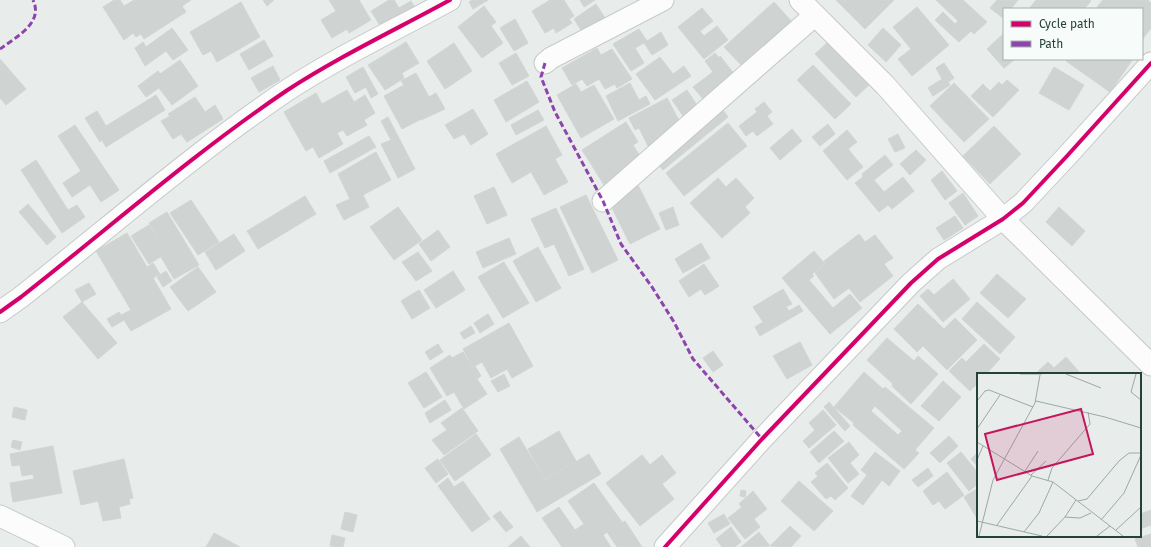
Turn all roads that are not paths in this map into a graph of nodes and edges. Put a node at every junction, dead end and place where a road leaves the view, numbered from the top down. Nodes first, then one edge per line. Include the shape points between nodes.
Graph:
1 (450, 0) edge
2 (663, 0) edge
3 (800, 0) edge
4 (814, 16) junction
5 (1151, 63) edge
6 (545, 64) dead end
7 (603, 201) dead end
8 (1002, 219) junction
9 (0, 312) edge
10 (1151, 365) edge
11 (0, 516) edge
12 (64, 547) edge
13 (664, 547) edge

1 - 9 street via 335,62 235,126
2 - 6 street via 551,58
3 - 4 street
4 - 7 street
4 - 8 street via 884,85
5 - 8 street via 1023,203
8 - 10 street
8 - 13 street via 938,259 911,283 762,439
11 - 12 street

